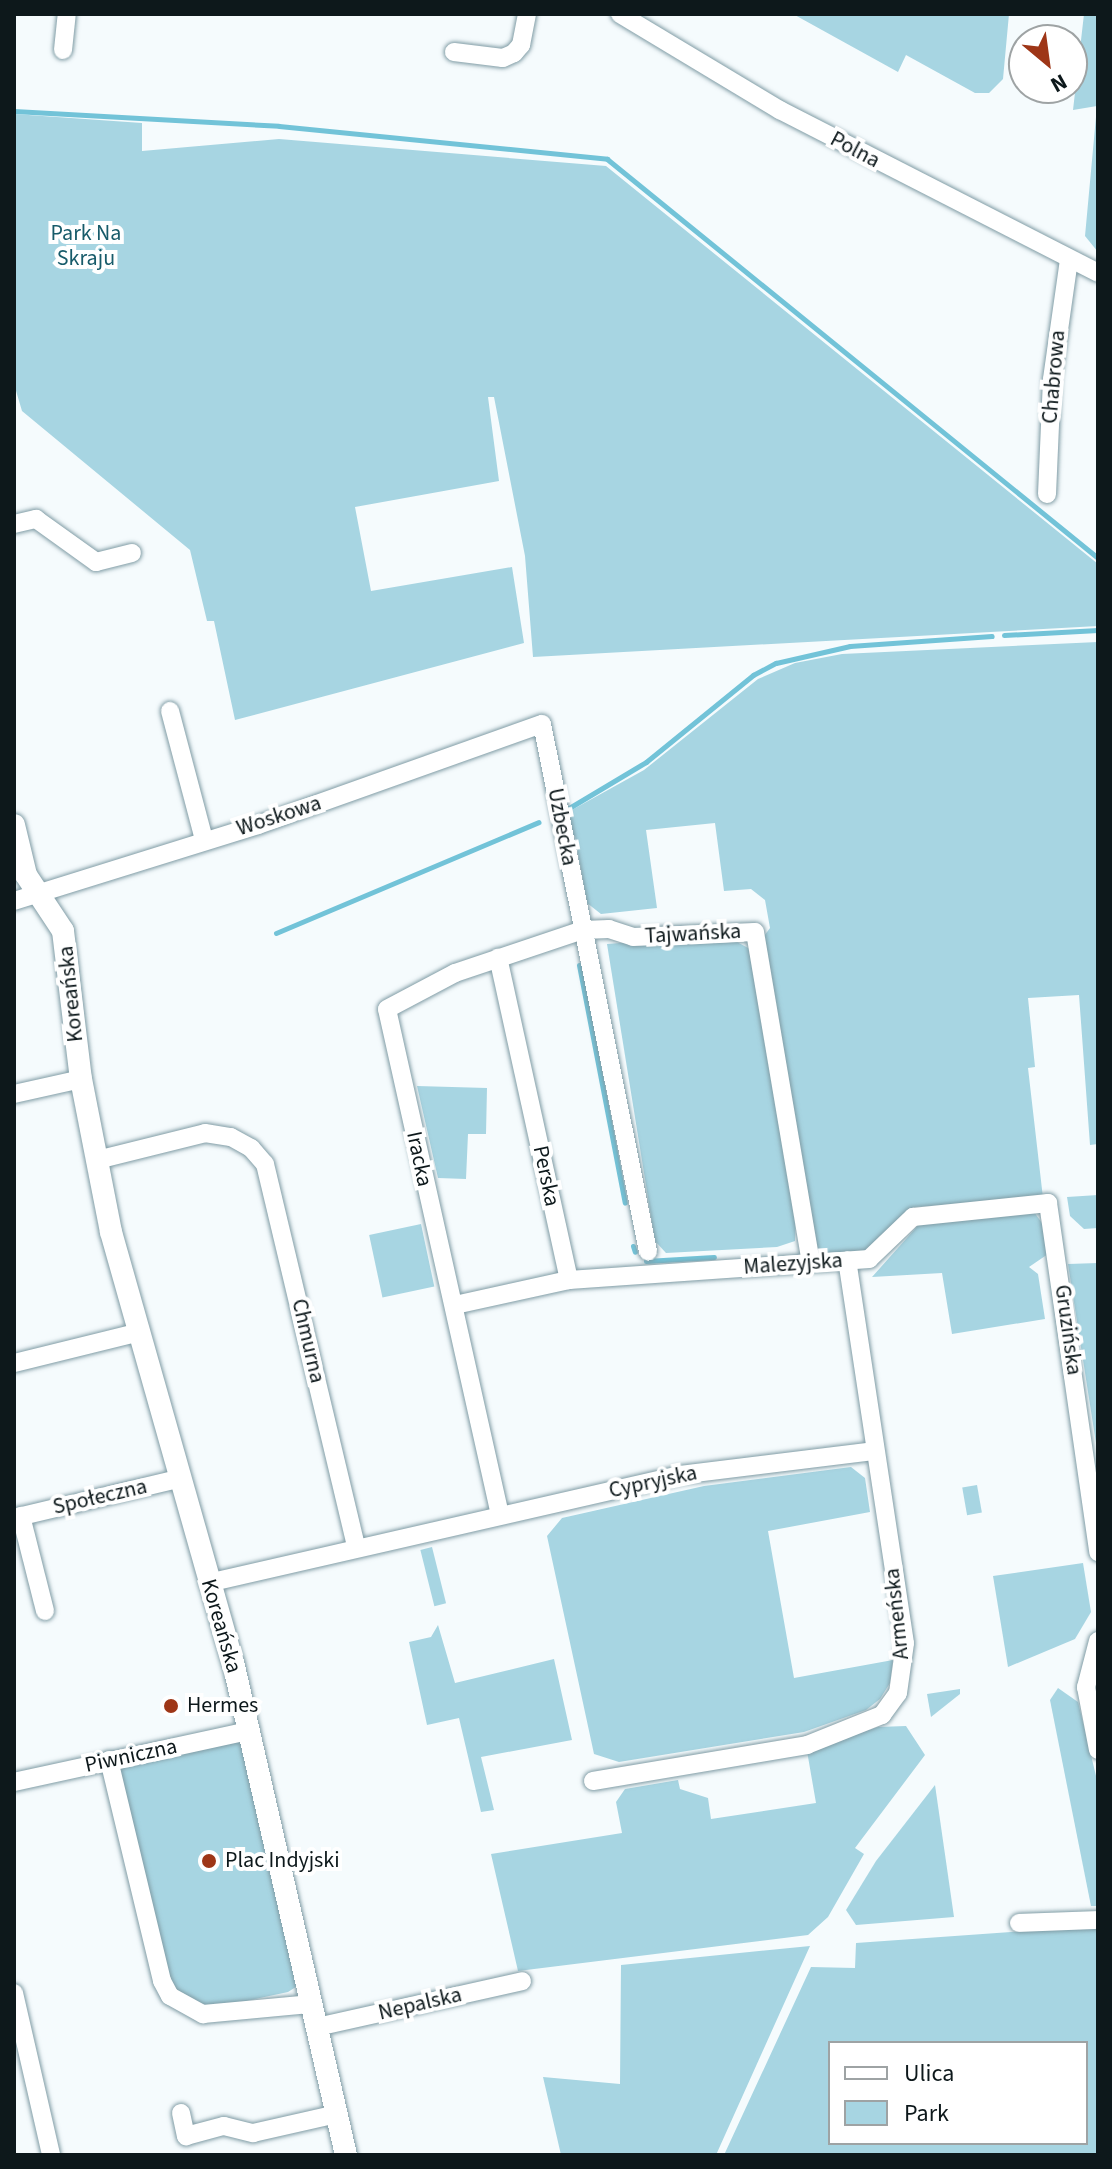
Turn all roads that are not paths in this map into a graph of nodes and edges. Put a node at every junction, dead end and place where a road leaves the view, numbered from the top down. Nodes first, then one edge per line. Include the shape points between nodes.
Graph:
1 (67, 14) edge
2 (527, 14) edge
3 (620, 14) edge
4 (63, 50) dead end
5 (454, 52) dead end
6 (1069, 260) junction
7 (1098, 273) edge
8 (1047, 494) dead end
9 (14, 524) edge
10 (132, 553) dead end
11 (170, 711) dead end
12 (542, 724) joint
13 (14, 825) edge
14 (204, 840) junction
15 (39, 897) junction
16 (14, 901) edge
17 (583, 930) junction
18 (498, 958) junction
19 (81, 1079) junction
20 (14, 1094) edge
21 (97, 1160) junction
22 (1048, 1203) joint
23 (648, 1251) dead end
24 (847, 1260) junction
25 (811, 1262) junction
26 (569, 1280) junction
27 (455, 1305) junction
28 (136, 1333) junction
29 (14, 1363) edge
30 (875, 1451) junction
31 (178, 1479) junction
32 (500, 1515) junction
33 (18, 1517) edge
34 (356, 1547) junction
35 (1098, 1552) edge
36 (208, 1583) junction
37 (45, 1611) dead end
38 (1098, 1641) edge
39 (248, 1731) junction
40 (1098, 1750) edge
41 (109, 1760) junction
42 (593, 1781) dead end
43 (14, 1782) edge
44 (1098, 1920) edge
45 (1019, 1923) dead end
46 (522, 1981) dead end
47 (14, 1993) edge
48 (310, 2004) junction
49 (317, 2027) junction
50 (181, 2113) dead end
51 (337, 2114) junction
52 (51, 2155) edge
53 (346, 2155) edge

1 - 4 street
2 - 5 street via 521,45 514,53 503,58
3 - 6 street, Polna via 780,110
6 - 7 street, Polna
6 - 8 street, Chabrowa via 1052,379
9 - 10 street via 36,519 96,562
11 - 14 street
12 - 14 street, Woskowa
12 - 17 street, Uzbecka
13 - 15 street, Koreańska via 26,875
14 - 15 street, Woskowa
15 - 16 street, Woskowa
15 - 19 street, Koreańska via 66,944
17 - 18 street, Iracka
17 - 23 street, Uzbecka
17 - 25 street, Tajwańska via 609,929 633,937 755,932
18 - 26 street, Perska
18 - 27 street, Iracka via 455,973 387,1009
19 - 20 street
19 - 21 street, Koreańska
21 - 28 street, Koreańska
21 - 34 street, Chmurna via 205,1133 231,1137 265,1164
22 - 24 street, Malezyjska via 913,1217 869,1259
22 - 35 street, Gruzińska
24 - 25 street, Malezyjska
24 - 30 street, Armeńska
25 - 26 street, Malezyjska
26 - 27 street
27 - 32 street, Iracka
28 - 29 street
28 - 31 street, Koreańska
30 - 32 street, Cypryjska via 705,1470
30 - 42 street, Armeńska via 905,1643 899,1691 882,1715 807,1745
31 - 33 street, Społeczna
31 - 36 street, Koreańska
32 - 34 street, Cypryjska
33 - 37 street, Społeczna
34 - 36 street
36 - 39 street, Koreańska
38 - 40 street via 1087,1708
39 - 41 street, Piwniczna
39 - 48 street, Koreańska
41 - 43 street, Piwniczna
41 - 48 street via 170,1996 203,2014
44 - 45 street
46 - 49 street, Nepalska
47 - 52 street
48 - 49 street, Koreańska
49 - 51 street, Koreańska
50 - 51 street via 186,2136 224,2126 253,2133
51 - 53 street, Koreańska

